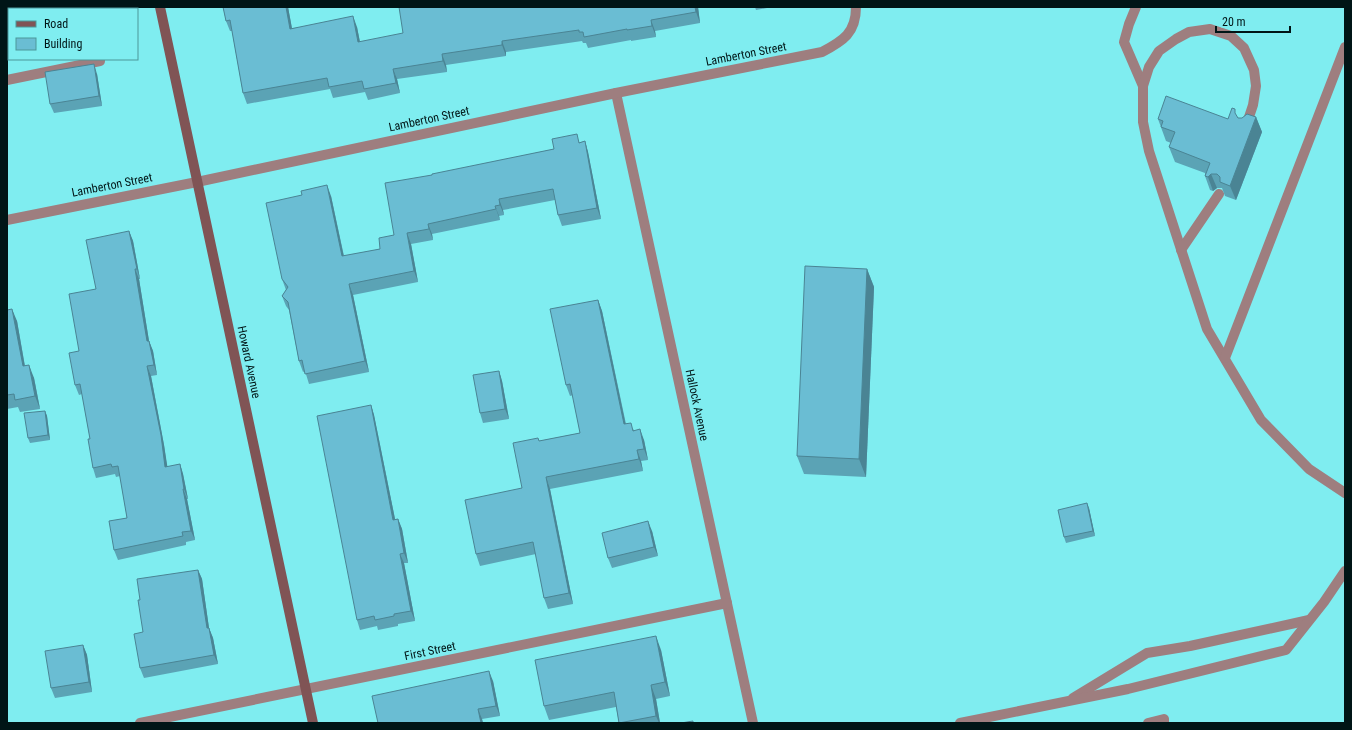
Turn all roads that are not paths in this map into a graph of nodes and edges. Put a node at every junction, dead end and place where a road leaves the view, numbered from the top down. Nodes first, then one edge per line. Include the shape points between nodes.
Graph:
1 (160, 7) edge
2 (856, 7) edge
3 (1136, 7) edge
4 (1345, 47) edge
5 (100, 60) edge
6 (64, 64) edge
7 (7, 80) edge
8 (1143, 86) junction
9 (616, 93) junction
10 (1246, 126) edge
11 (197, 182) junction
12 (1219, 194) edge
13 (7, 220) edge
14 (1181, 250) junction
15 (1225, 358) junction
16 (1345, 493) edge
17 (1345, 571) edge
18 (726, 603) junction
19 (1309, 620) junction
20 (306, 690) junction
21 (1068, 701) junction
22 (140, 723) edge
23 (313, 723) edge
24 (753, 723) edge
25 (960, 723) edge
26 (1148, 723) edge
27 (1164, 723) edge

1 - 11 main road, Howard Avenue
2 - 9 street, Lamberton Street via 856,18 850,32 839,43 822,52
3 - 8 street via 1124,42
4 - 15 street
5 - 6 street
6 - 7 street
8 - 10 street via 1148,67 1159,51 1176,39 1189,32 1210,29 1230,36 1244,48 1254,70 1254,104
8 - 14 street via 1143,122 1149,151
9 - 11 street, Lamberton Street
9 - 18 street, Hallock Avenue
11 - 13 street, Lamberton Street
11 - 20 main road, Howard Avenue
12 - 14 street
14 - 15 street via 1207,329
15 - 16 street via 1261,420 1309,470
17 - 19 street
18 - 20 street, First Street
18 - 24 street, Hallock Avenue
19 - 21 street via 1190,646 1147,652
19 - 21 street via 1286,650 1128,690
20 - 22 street, First Street
20 - 23 main road, Howard Avenue
21 - 25 street
26 - 27 street via 1164,720

